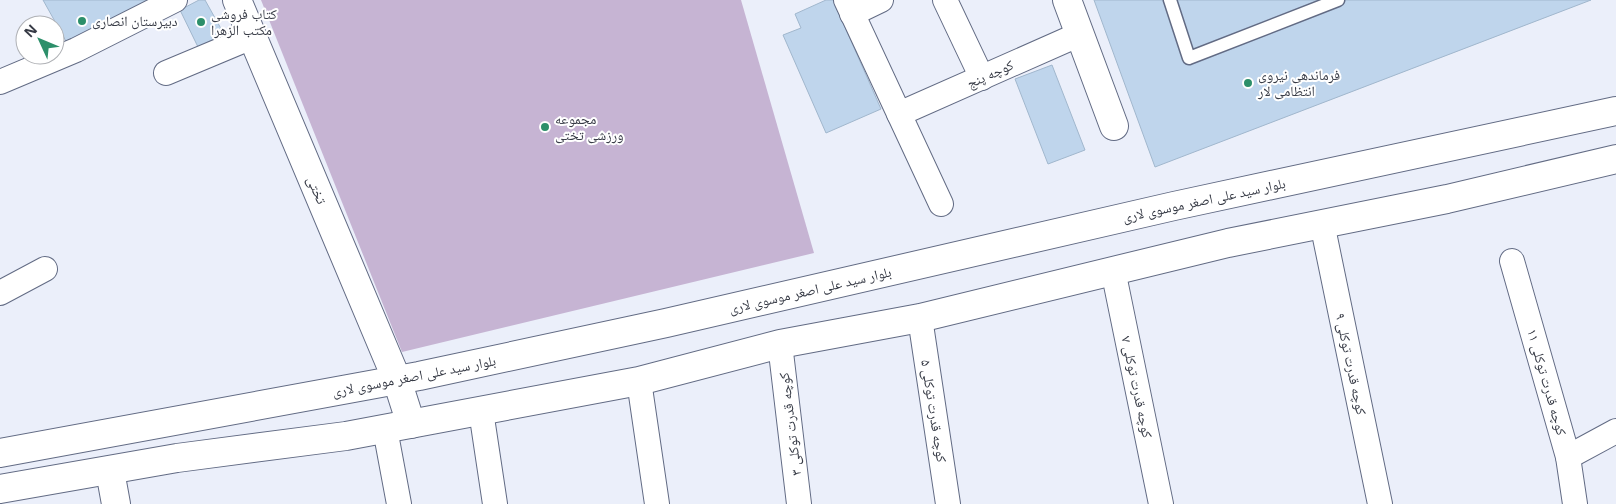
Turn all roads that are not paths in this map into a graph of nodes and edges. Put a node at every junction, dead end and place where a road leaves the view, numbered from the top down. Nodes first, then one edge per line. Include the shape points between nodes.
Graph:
1 (175, 0) edge
2 (238, 0) edge
3 (881, 0) edge
4 (945, 0) edge
5 (1068, 0) edge
6 (1170, 0) edge
7 (1338, 0) edge
8 (849, 7) edge
9 (1080, 34) junction
10 (252, 37) junction
11 (166, 73) dead end
12 (982, 78) junction
13 (0, 82) edge
14 (1616, 111) edge
15 (899, 114) junction
16 (1114, 126) dead end
17 (1616, 159) edge
18 (941, 204) dead end
19 (1322, 224) junction
20 (1512, 260) dead end
21 (45, 269) dead end
22 (1113, 270) junction
23 (0, 293) edge
24 (920, 318) junction
25 (780, 344) junction
26 (397, 380) junction
27 (639, 381) junction
28 (481, 411) junction
29 (398, 426) junction
30 (1616, 432) edge
31 (4, 453) edge
32 (1568, 457) junction
33 (110, 471) junction
34 (8, 488) edge
35 (116, 504) edge
36 (399, 504) edge
37 (495, 504) edge
38 (657, 504) edge
39 (799, 504) edge
40 (948, 504) edge
41 (1161, 504) edge
42 (1380, 504) edge
43 (1575, 504) edge

1 - 13 street via 76,50
2 - 10 main road, تختی
3 - 8 street
4 - 12 street
5 - 9 main road
6 - 7 lane via 1189,58
8 - 15 street
9 - 12 street, کوچه پنج
9 - 16 main road
10 - 11 street
10 - 26 main road, تختی
12 - 15 street, کوچه پنج
14 - 26 main road, بلوار سید علی اصغر موسوی لاری
15 - 18 street
17 - 19 main road via 1447,199
19 - 22 main road
19 - 42 street, کوچه قدرت توکلی ۹
20 - 32 street, کوچه قدرت توکلی ۱۱
21 - 23 street
22 - 24 main road
22 - 41 street, کوچه قدرت توکلی ۷
24 - 25 main road
24 - 40 street, کوچه قدرت توکلی ۵
25 - 27 main road
25 - 39 street, کوچه قدرت توکلی ۳
26 - 29 main road, تختی
26 - 31 main road, بلوار سید علی اصغر موسوی لاری
27 - 28 main road
27 - 38 street
28 - 29 main road
28 - 37 street
29 - 33 main road via 177,458
29 - 36 street
30 - 32 street
31 - 34 main road
32 - 43 street, کوچه قدرت توکلی ۱۱
33 - 34 main road
33 - 35 main road

